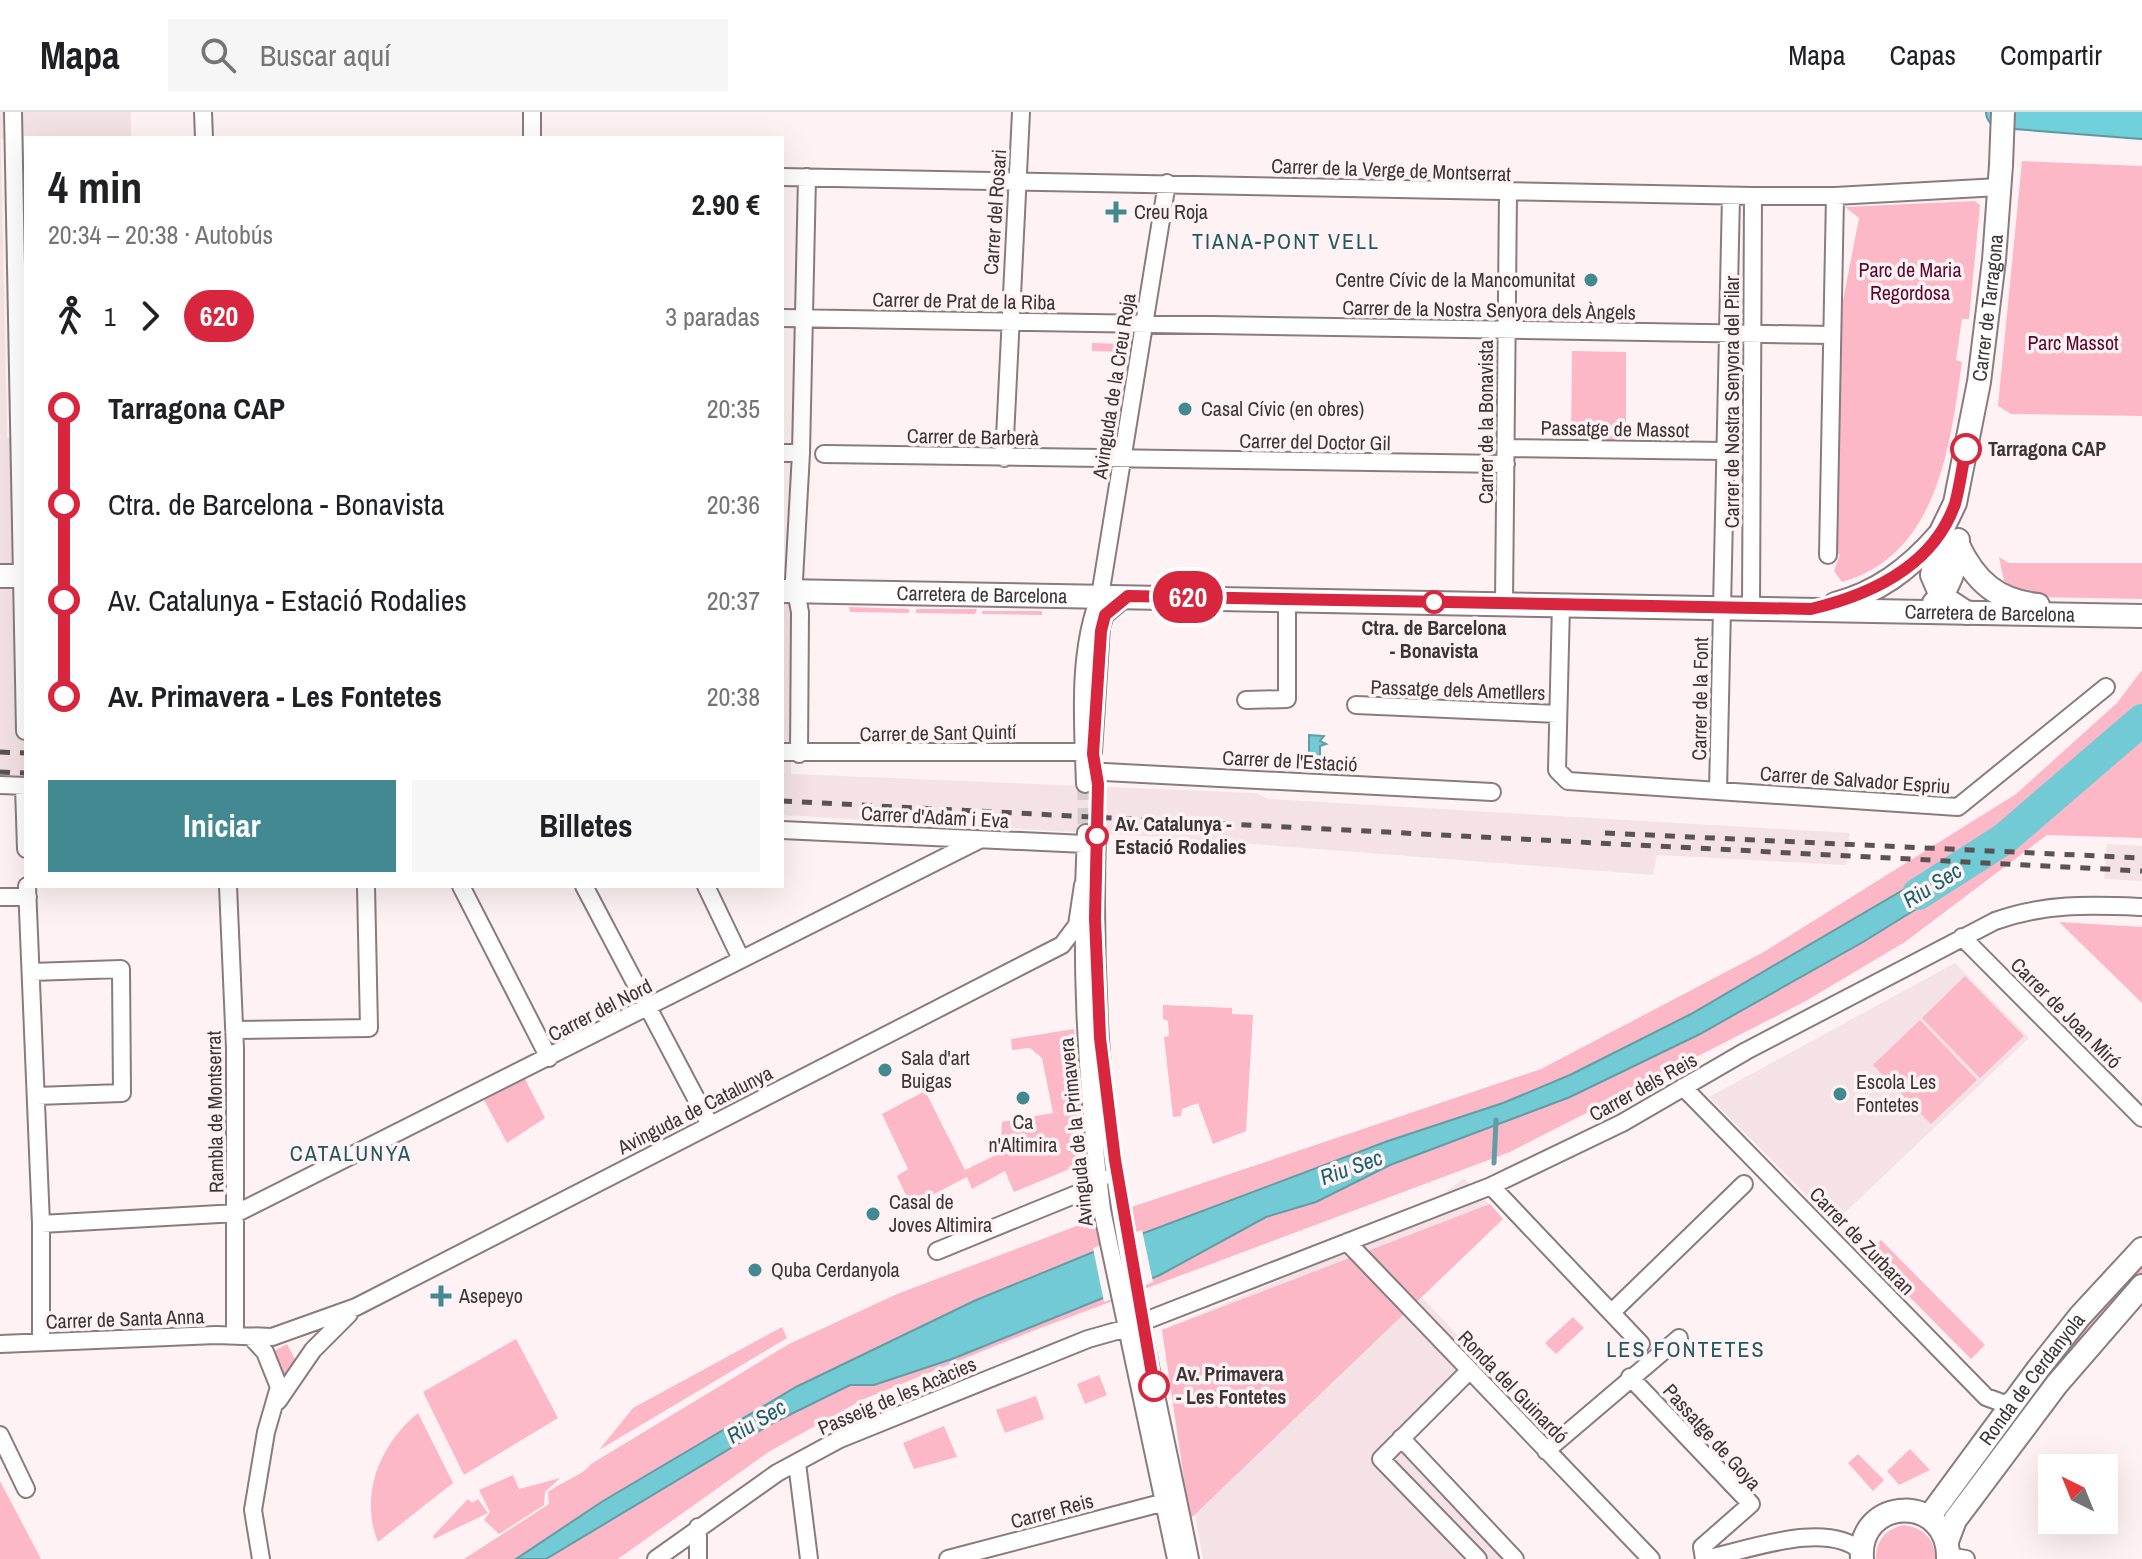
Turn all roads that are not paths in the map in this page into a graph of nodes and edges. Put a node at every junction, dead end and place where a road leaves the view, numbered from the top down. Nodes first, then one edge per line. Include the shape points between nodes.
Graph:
1 (13, 112) edge
2 (203, 112) edge
3 (532, 112) edge
4 (1021, 112) edge
5 (2002, 112) edge
6 (2142, 123) edge
7 (204, 136) edge
8 (532, 136) edge
9 (13, 161) edge
10 (2000, 176) junction
11 (784, 177) edge
12 (807, 177) junction
13 (1017, 180) junction
14 (1167, 183) junction
15 (1508, 193) junction
16 (1731, 196) junction
17 (1753, 196) junction
18 (1835, 196) junction
19 (22, 304) edge
20 (784, 318) edge
21 (802, 318) junction
22 (1008, 321) junction
23 (1145, 324) junction
24 (1507, 330) junction
25 (1727, 334) junction
26 (1752, 334) junction
27 (1832, 335) junction
28 (22, 434) edge
29 (1724, 451) junction
30 (784, 453) edge
31 (801, 453) junction
32 (824, 454) dead end
33 (1506, 456) junction
34 (1123, 457) junction
35 (1004, 458) junction
36 (1950, 538) junction
37 (1828, 555) dead end
38 (15, 576) edge
39 (788, 591) edge
40 (1128, 596) junction
41 (1941, 596) junction
42 (1287, 599) junction
43 (1504, 603) junction
44 (1097, 604) junction
45 (1561, 604) junction
46 (1721, 606) junction
47 (1751, 607) junction
48 (1811, 609) junction
49 (1924, 613) junction
50 (1968, 614) junction
51 (2087, 614) junction
52 (2142, 616) edge
53 (2106, 687) dead end
54 (1246, 700) dead end
55 (1356, 705) dead end
56 (1558, 714) junction
57 (24, 716) edge
58 (784, 752) edge
59 (799, 754) junction
60 (1089, 766) junction
61 (0, 785) edge
62 (24, 786) edge
63 (1718, 791) junction
64 (1492, 792) dead end
65 (784, 830) edge
66 (1089, 837) junction
67 (979, 840) junction
68 (1083, 885) junction
69 (228, 888) edge
70 (366, 888) edge
71 (462, 888) edge
72 (585, 888) edge
73 (707, 888) edge
74 (28, 892) edge
75 (0, 897) edge
76 (2142, 907) edge
77 (1084, 934) joint
78 (1962, 937) junction
79 (1053, 949) junction
80 (741, 959) junction
81 (1096, 968) junction
82 (31, 972) junction
83 (647, 1009) junction
84 (234, 1030) junction
85 (549, 1058) junction
86 (1683, 1087) junction
87 (36, 1096) junction
88 (2142, 1118) edge
89 (710, 1125) junction
90 (1744, 1184) dead end
91 (1491, 1186) junction
92 (1110, 1190) junction
93 (237, 1213) junction
94 (41, 1224) junction
95 (1347, 1242) junction
96 (2142, 1249) edge
97 (937, 1251) dead end
98 (2142, 1286) edge
99 (356, 1307) junction
100 (1612, 1312) junction
101 (1159, 1315) joint
102 (1134, 1325) junction
103 (243, 1337) junction
104 (1679, 1338) dead end
105 (41, 1341) junction
106 (0, 1344) edge
107 (1641, 1344) dead end
108 (1131, 1346) junction
109 (1469, 1371) junction
110 (994, 1377) junction
111 (1630, 1377) junction
112 (2019, 1395) junction
113 (278, 1401) junction
114 (0, 1435) edge
115 (1401, 1438) junction
116 (1546, 1451) junction
117 (797, 1463) junction
118 (26, 1489) dead end
119 (1165, 1502) junction
120 (1929, 1517) junction
121 (698, 1527) junction
122 (1952, 1554) edge
123 (1861, 1555) edge
124 (261, 1559) edge
125 (656, 1559) edge
126 (698, 1559) edge
127 (809, 1559) edge
128 (948, 1559) edge
129 (1176, 1559) edge
130 (1190, 1559) edge
131 (1478, 1559) edge
132 (1515, 1559) edge
133 (1651, 1559) edge
134 (1705, 1559) edge

1 - 9 street
2 - 7 street
3 - 8 street
4 - 13 street, Carrer del Rosari
5 - 6 highway
5 - 10 main road, Carrer de Tarragona, bridge
9 - 19 street
10 - 18 street, Carrer de la Verge de Montserrat
10 - 36 main road, Carrer de Tarragona via 1988,320
11 - 12 street, Carrer de la Verge de Montserrat
12 - 13 street, Carrer de la Verge de Montserrat
12 - 21 street
13 - 14 street, Carrer de la Verge de Montserrat
13 - 22 street, Carrer del Rosari
14 - 15 street, Carrer de la Verge de Montserrat
14 - 23 street, Avinguda de la Creu Roja
15 - 16 street, Carrer de la Verge de Montserrat
15 - 24 street, Carrer de la Bonavista
16 - 17 street, Carrer de la Verge de Montserrat
16 - 25 street, Carrer de Nostra Senyora del Pilar
17 - 18 street, Carrer de la Verge de Montserrat
17 - 26 street, Carrer de Nostra Senyora del Pilar
18 - 27 street
19 - 28 street
20 - 21 street, Carrer de Prat de la Riba
21 - 22 street, Carrer de Prat de la Riba
21 - 31 street
22 - 23 street, Carrer de Prat de la Riba
22 - 35 street, Carrer del Rosari
23 - 24 street, Carrer de la Nostra Senyora dels Àngels
23 - 34 street, Avinguda de la Creu Roja
24 - 25 street, Carrer de la Nostra Senyora dels Àngels
24 - 33 street, Carrer de la Bonavista
25 - 26 street, Carrer de la Nostra Senyora dels Àngels
25 - 29 street, Carrer de Nostra Senyora del Pilar
26 - 27 street, Carrer de la Nostra Senyora dels Àngels
26 - 47 street, Carrer de Nostra Senyora del Pilar
27 - 37 street
28 - 38 street
29 - 33 street, Passatge de Massot
29 - 46 street, Carrer de Nostra Senyora del Pilar
30 - 31 street
31 - 39 street
32 - 35 street, Carrer de Barberà
33 - 34 street, Carrer del Doctor Gil
33 - 43 street, Carrer de la Bonavista
34 - 35 street, Carrer de Barberà
34 - 44 street, Avinguda de la Creu Roja
36 - 41 main road via 1955,566
36 - 48 main road via 1860,596
36 - 51 main road via 1975,575 2004,598
38 - 57 street
39 - 44 main road, Carretera de Barcelona via 1075,595
39 - 59 street via 800,612
40 - 42 main road, Carretera de Barcelona
40 - 44 main road, Carretera de Barcelona
40 - 60 street via 1105,615 1101,627
41 - 49 main road
41 - 50 main road
42 - 43 main road, Carretera de Barcelona
42 - 54 street via 1287,699
43 - 45 main road, Carretera de Barcelona
44 - 60 street
45 - 46 main road, Carretera de Barcelona
45 - 56 street
46 - 47 main road, Carretera de Barcelona
46 - 63 street, Carrer de la Font
47 - 48 main road, Carretera de Barcelona
48 - 49 main road, Carretera de Barcelona
49 - 50 main road, Carretera de Barcelona
50 - 51 main road, Carretera de Barcelona
51 - 52 main road, Carretera de Barcelona
53 - 63 street, Carrer de Salvador Espriu via 1958,807
55 - 56 street, Passatge dels Ametllers
56 - 63 street, Carrer de Salvador Espriu via 1557,770 1568,781
58 - 59 street, Carrer de Sant Quintí
59 - 60 street, Carrer de Sant Quintí
60 - 64 street, Carrer de l'Estació
61 - 62 street
65 - 67 street, Carrer d'Adam i Eva
66 - 67 street, Carrer d'Adam i Eva
66 - 68 street, Avinguda de Catalunya
66 - 81 street
67 - 80 street, Carrer del Nord
68 - 77 street, Avinguda de Catalunya
68 - 79 street, Avinguda de Catalunya via 1071,938
69 - 84 street, Rambla de Montserrat
70 - 84 street via 369,1028
71 - 85 street
72 - 83 street
73 - 80 street
74 - 75 street
74 - 82 street
76 - 78 street, Carrer dels Reis via 2045,907
77 - 81 street, Avinguda de la Primavera
78 - 86 street, Carrer dels Reis
78 - 88 street, Carrer de Joan Miró
79 - 81 street via 1072,953
79 - 89 street, Avinguda de Catalunya
80 - 83 street, Carrer del Nord
81 - 92 street, Avinguda de la Primavera via 1094,1048
82 - 87 street
82 - 87 street via 121,969 122,1093
83 - 85 street, Carrer del Nord
83 - 89 street
84 - 93 street, Rambla de Montserrat
85 - 93 street, Carrer del Nord
86 - 91 street, Carrer dels Reis via 1622,1123
86 - 112 street, Carrer de Zurbaran via 1986,1397 2005,1404
87 - 94 street
89 - 99 street, Avinguda de Catalunya
90 - 100 street
91 - 95 street, Carrer dels Reis
91 - 100 street
92 - 97 street
92 - 102 street, Avinguda de la Primavera via 1139,1297
92 - 102 street, Avinguda de la Primavera via 1121,1305
93 - 94 street
93 - 103 street, Rambla de Montserrat
94 - 105 street
95 - 101 street, Carrer dels Reis
95 - 109 street, Ronda del Guinardó
96 - 112 main road, Ronda de Cerdanyola via 2080,1316
98 - 122 main road, Ronda de Cerdanyola via 2057,1384 1955,1520
99 - 103 street, Avinguda de Catalunya via 284,1336
99 - 113 street, Avinguda de Catalunya via 313,1350
100 - 107 street
101 - 102 street, Passeig de les Acàcies
102 - 108 street, Avinguda de la Primavera
102 - 110 street, Passeig de les Acàcies
102 - 130 street, Avinguda de la Primavera
103 - 105 street, Carrer de Santa Anna
103 - 113 street via 273,1366
104 - 111 street
105 - 106 street, Carrer de Santa Anna
108 - 110 street, Passeig de les Acàcies via 1109,1337 1016,1376
108 - 119 street, Avinguda de la Primavera
109 - 115 street
109 - 116 street, Ronda del Guinardó
110 - 117 street, Passeig de les Acàcies via 840,1439
111 - 116 street
111 - 134 street, Passatge de Goya via 1751,1504 1702,1547
112 - 120 main road, Ronda de Cerdanyola
113 - 124 street, Avinguda de Catalunya via 266,1432 253,1510
114 - 118 street
115 - 131 street via 1381,1459
115 - 132 street
116 - 133 street, Ronda del Guinardó
117 - 121 street, Passeig de les Acàcies
117 - 127 street
119 - 128 street, Carrer Reis
119 - 129 street, Avinguda de la Primavera
120 - 122 main road
120 - 123 main road via 1903,1510 1889,1513 1869,1528
121 - 125 street, Passeig de les Acàcies
121 - 126 street
123 - 134 street via 1837,1536 1817,1535

